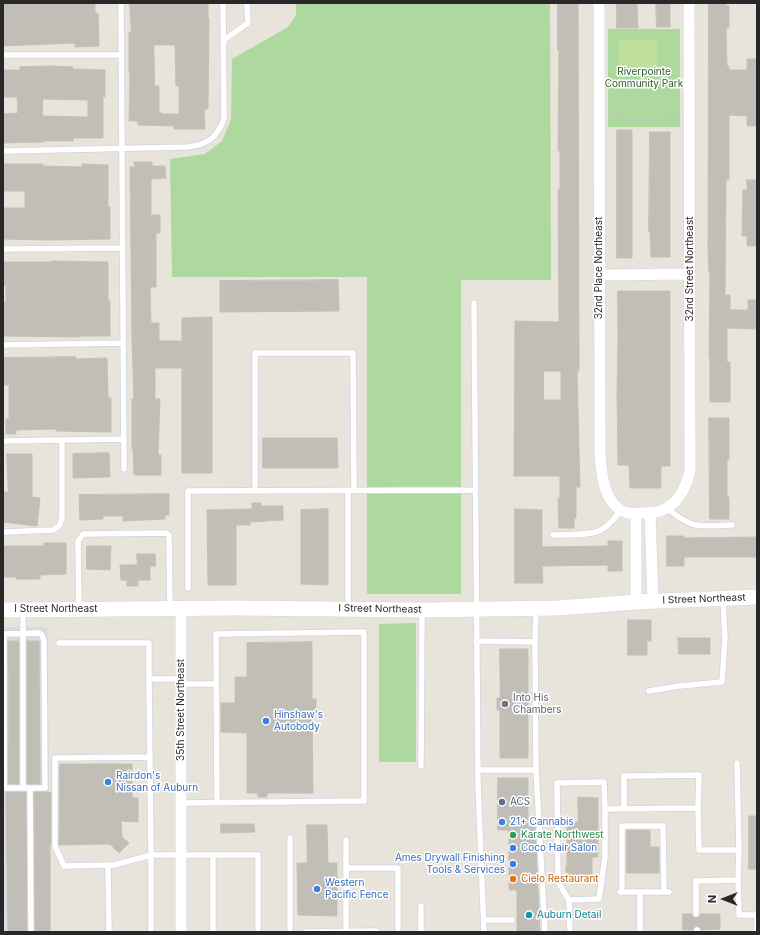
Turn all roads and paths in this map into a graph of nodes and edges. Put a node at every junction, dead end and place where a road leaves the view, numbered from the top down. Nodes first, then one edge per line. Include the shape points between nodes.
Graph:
1 (121, 3) edge
2 (223, 3) edge
3 (247, 3) edge
4 (598, 3) edge
5 (689, 3) edge
6 (224, 40) junction
7 (3, 55) edge
8 (121, 55) junction
9 (599, 113) junction
10 (689, 113) junction
11 (122, 149) junction
12 (3, 151) edge
13 (122, 248) junction
14 (3, 249) edge
15 (690, 274) junction
16 (599, 275) junction
17 (474, 303) dead end
18 (123, 343) junction
19 (3, 345) edge
20 (62, 440) junction
21 (124, 440) junction
22 (3, 441) edge
23 (124, 469) dead end
24 (351, 490) junction
25 (475, 490) junction
26 (255, 491) junction
27 (667, 508) junction
28 (621, 510) junction
29 (650, 513) junction
30 (636, 514) junction
31 (732, 525) dead end
32 (3, 532) edge
33 (553, 535) dead end
34 (188, 588) dead end
35 (757, 597) edge
36 (723, 598) junction
37 (653, 601) junction
38 (636, 602) junction
39 (175, 608) junction
40 (79, 609) junction
41 (348, 609) junction
42 (476, 609) junction
43 (536, 609) junction
44 (3, 610) edge
45 (23, 610) junction
46 (422, 610) junction
47 (3, 634) edge
48 (23, 634) junction
49 (476, 641) junction
50 (535, 642) junction
51 (59, 643) dead end
52 (149, 679) junction
53 (181, 681) junction
54 (216, 684) junction
55 (649, 691) dead end
56 (150, 757) junction
57 (737, 763) dead end
58 (421, 766) dead end
59 (478, 770) junction
60 (536, 770) junction
61 (3, 788) edge
62 (23, 788) junction
63 (30, 788) junction
64 (181, 803) junction
65 (217, 803) junction
66 (698, 808) junction
67 (605, 809) junction
68 (624, 809) junction
69 (290, 838) dead end
70 (346, 840) dead end
71 (739, 850) junction
72 (151, 855) junction
73 (181, 855) junction
74 (213, 855) junction
75 (108, 865) junction
76 (346, 868) junction
77 (738, 880) junction
78 (640, 892) junction
79 (569, 900) junction
80 (421, 906) dead end
81 (696, 914) dead end
82 (757, 915) edge
83 (484, 920) junction
84 (512, 920) dead end
85 (376, 931) dead end
86 (31, 932) edge
87 (109, 932) edge
88 (151, 932) edge
89 (181, 932) edge
90 (213, 932) edge
91 (258, 932) edge
92 (290, 932) edge
93 (306, 932) edge
94 (346, 932) edge
95 (398, 932) edge
96 (421, 932) edge
97 (484, 932) edge
98 (544, 932) edge
99 (570, 932) edge
100 (640, 932) edge
101 (757, 932) edge

1 - 8 lane
2 - 6 lane
3 - 6 lane via 248,23
4 - 9 street, 32nd Place Northeast
5 - 10 street, 32nd Street Northeast
6 - 11 lane via 224,119 221,128 213,137 197,146
7 - 8 lane
8 - 11 lane
9 - 10 path via 619,113 630,121 659,121 671,113
9 - 16 street, 32nd Place Northeast
10 - 15 street, 32nd Street Northeast
11 - 12 lane
11 - 13 lane
13 - 14 lane
13 - 18 lane
15 - 16 street
15 - 27 street, 32nd Street Northeast via 690,471 678,499
16 - 28 street, 32nd Place Northeast via 601,474 609,497
17 - 25 lane
18 - 19 lane
18 - 21 lane
20 - 21 lane
20 - 22 lane
20 - 32 lane via 60,525 53,530
21 - 23 lane
24 - 25 lane
24 - 26 lane
24 - 26 lane via 353,353 255,353
24 - 41 lane
25 - 42 lane
26 - 34 lane via 188,491
27 - 29 street, 32nd Street Northeast
27 - 31 lane via 693,525
28 - 30 street
28 - 33 lane via 613,521 600,531
29 - 30 street, 32nd Street Northeast
29 - 37 street
30 - 38 street
35 - 36 street, I Street Northeast
36 - 37 street, I Street Northeast
36 - 55 lane via 725,639 722,682
37 - 38 street, I Street Northeast
38 - 43 street, I Street Northeast
39 - 40 street, I Street Northeast
39 - 40 lane via 170,538 166,533 158,533 83,534 78,541
39 - 41 street, I Street Northeast
39 - 53 street, 35th Street Northeast
40 - 45 street, I Street Northeast
41 - 46 street, I Street Northeast
42 - 43 street, I Street Northeast
42 - 46 street, I Street Northeast
42 - 49 lane
43 - 50 lane
44 - 45 street, I Street Northeast
45 - 48 lane
46 - 58 lane
47 - 48 lane
47 - 61 lane
48 - 62 lane
48 - 63 lane via 39,633 44,641 45,788
49 - 50 lane
49 - 59 lane
50 - 60 lane
51 - 52 lane via 149,643
52 - 53 lane
52 - 56 lane
53 - 54 lane
53 - 64 street, 35th Street Northeast
54 - 65 lane
54 - 65 lane via 216,634 364,632 364,801
56 - 72 lane
56 - 75 lane via 55,758 55,846 64,866
57 - 71 lane
59 - 60 lane
59 - 83 lane
60 - 98 lane
61 - 62 lane
62 - 63 lane
63 - 86 lane
64 - 65 lane
64 - 73 street, 35th Street Northeast
66 - 68 lane
66 - 68 lane via 699,775 654,775 624,776
66 - 71 lane via 699,850
67 - 68 lane
67 - 79 lane via 605,857 599,899
67 - 79 lane via 604,782 557,783 558,882
69 - 92 lane
70 - 76 lane
71 - 77 lane
72 - 73 lane
72 - 75 lane
72 - 88 lane
73 - 74 lane
73 - 89 street, 35th Street Northeast
74 - 90 lane
74 - 91 lane via 258,855
75 - 87 lane
76 - 94 lane
76 - 95 lane via 398,868
77 - 81 lane via 696,881
77 - 82 lane via 739,915
78 - 78 lane via 667,892 663,826 622,826 621,892
78 - 100 lane
79 - 99 lane
80 - 96 lane
82 - 101 lane
83 - 84 lane
83 - 97 lane
85 - 94 lane
93 - 94 lane

